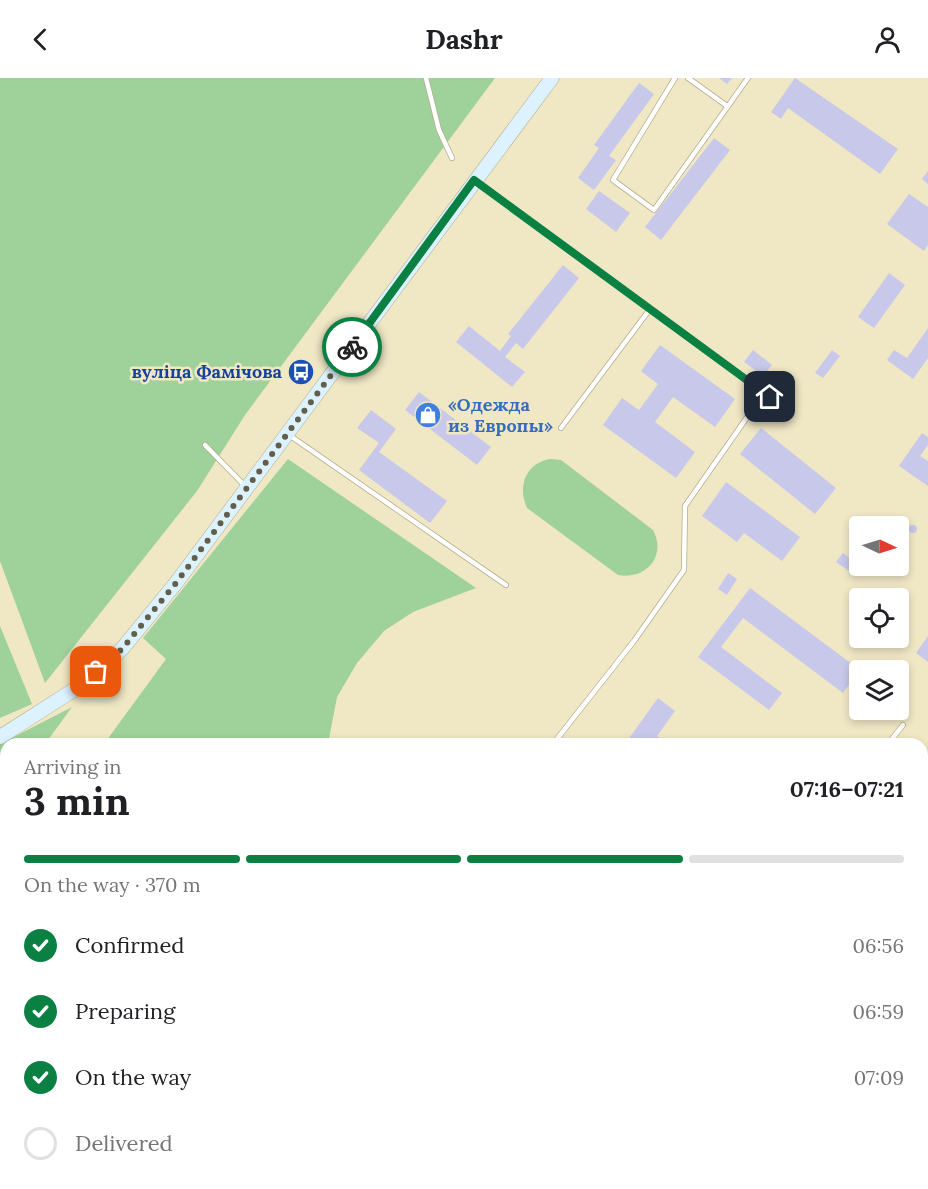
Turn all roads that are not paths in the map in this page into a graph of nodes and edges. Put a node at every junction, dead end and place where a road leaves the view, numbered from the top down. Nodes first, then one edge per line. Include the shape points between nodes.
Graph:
1 (426, 78) edge
2 (552, 78) edge
3 (675, 78) edge
4 (688, 78) edge
5 (748, 78) edge
6 (727, 106) junction
7 (452, 158) dead end
8 (474, 180) junction
9 (650, 309) junction
10 (764, 393) junction
11 (770, 397) dead end
12 (561, 428) dead end
13 (287, 433) junction
14 (205, 445) dead end
15 (246, 488) junction
16 (506, 585) dead end
17 (903, 724) dead end
18 (0, 737) edge
19 (558, 738) edge
20 (892, 738) edge

1 - 7 lane
2 - 8 main road
3 - 6 lane via 613,180 654,210
4 - 6 lane
5 - 6 lane
8 - 9 lane
8 - 13 main road
9 - 10 lane
9 - 12 lane
10 - 11 lane
10 - 19 lane via 685,506 684,570
13 - 15 main road
13 - 16 lane
14 - 15 lane
15 - 18 main road via 122,649 83,684
17 - 20 lane

